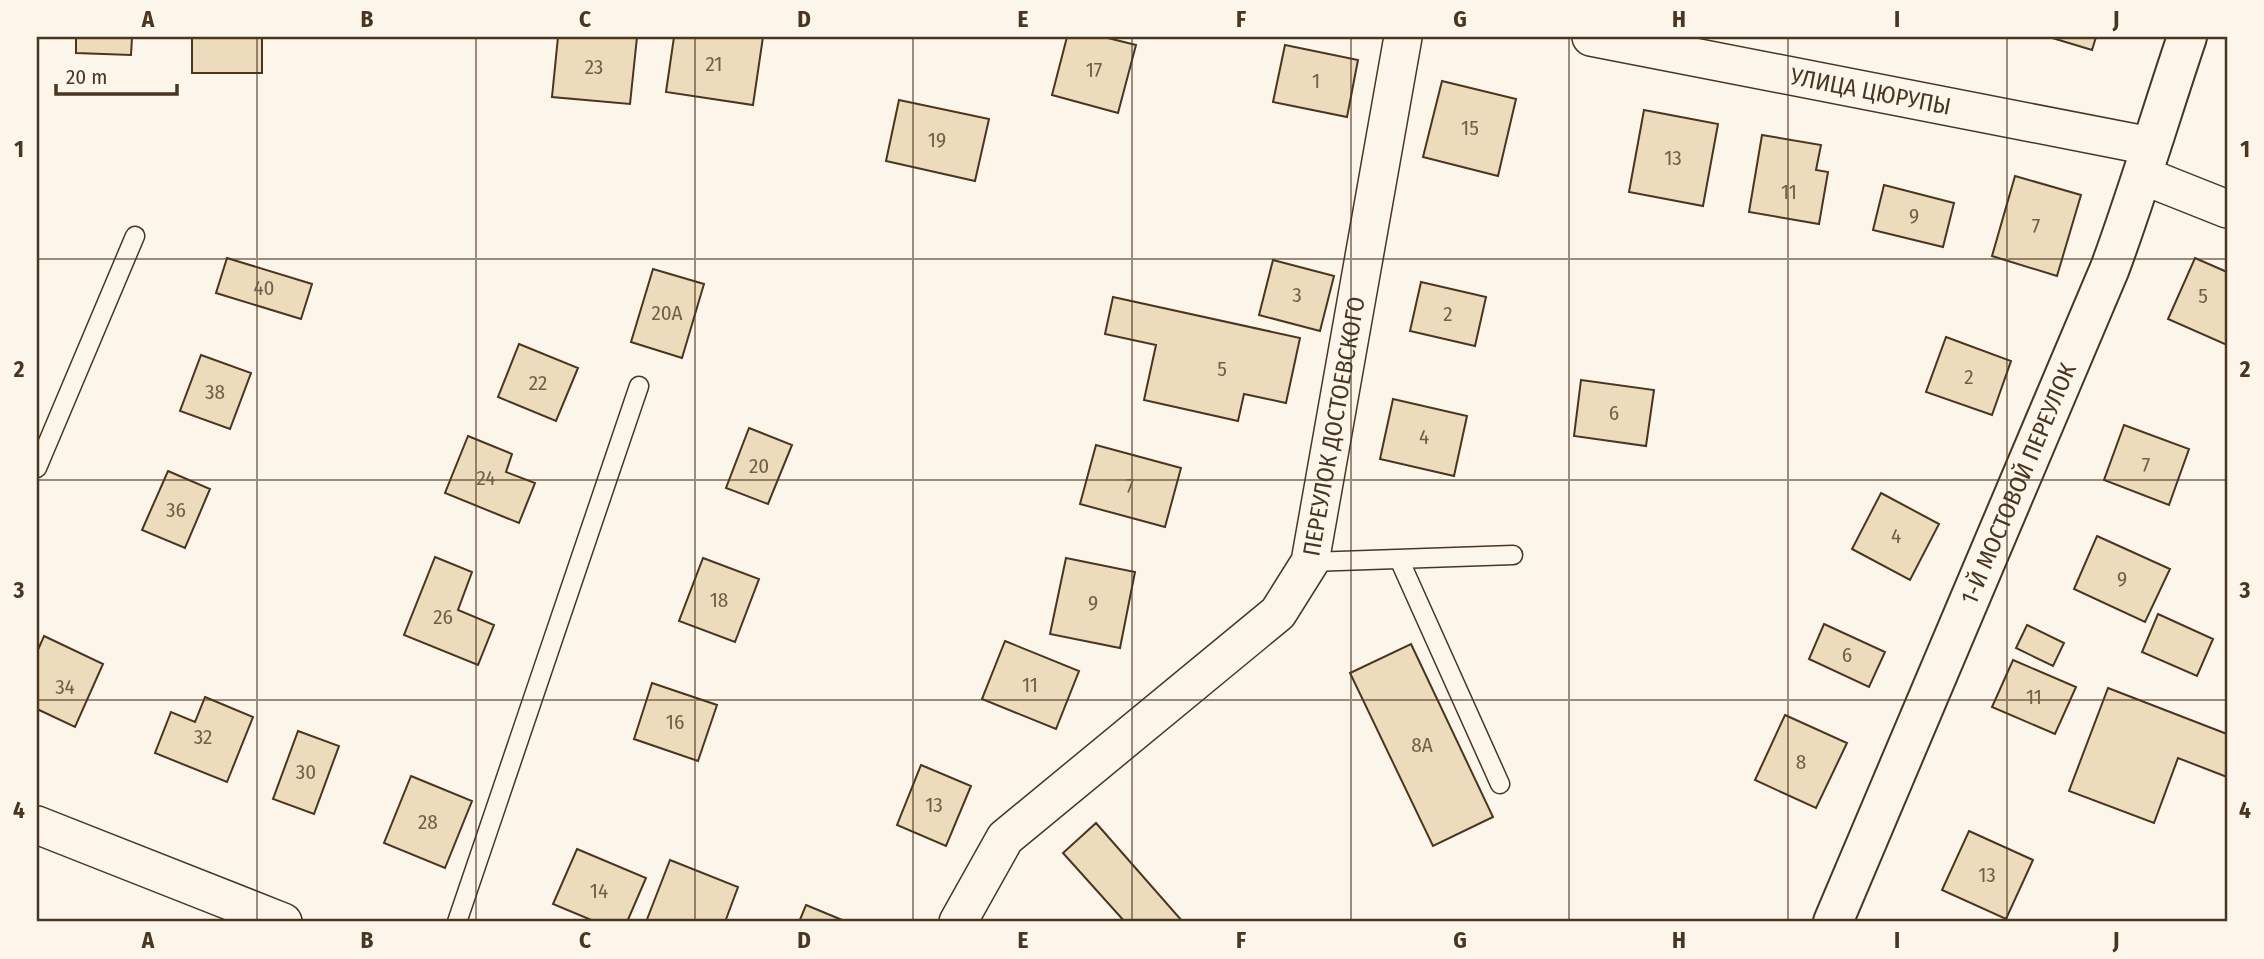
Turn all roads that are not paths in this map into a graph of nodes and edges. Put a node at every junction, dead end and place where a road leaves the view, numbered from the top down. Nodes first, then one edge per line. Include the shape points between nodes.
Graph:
1 (1404, 37) edge
2 (1591, 37) edge
3 (2187, 37) edge
4 (2147, 161) junction
5 (2227, 209) edge
6 (135, 236) dead end
7 (639, 386) dead end
8 (37, 468) edge
9 (1513, 555) dead end
10 (1399, 559) junction
11 (1310, 562) junction
12 (1500, 784) dead end
13 (37, 825) edge
14 (283, 922) edge
15 (457, 922) edge
16 (958, 922) edge
17 (1833, 922) edge

1 - 11 street, ПЕРЕУЛОК ДОСТОЕВСКОГО
2 - 4 street, УЛИЦА ЦЮРУПЫ
3 - 4 street, 1-Й МОСТОВОЙ ПЕРЕУЛОК
4 - 5 street, УЛИЦА ЦЮРУПЫ
4 - 17 street, 1-Й МОСТОВОЙ ПЕРЕУЛОК via 2105,281
6 - 8 lane
7 - 15 lane
9 - 10 lane
10 - 11 lane
10 - 12 lane
11 - 16 street, ПЕРЕУЛОК ДОСТОЕВСКОГО via 1278,613 1005,838
13 - 14 street

